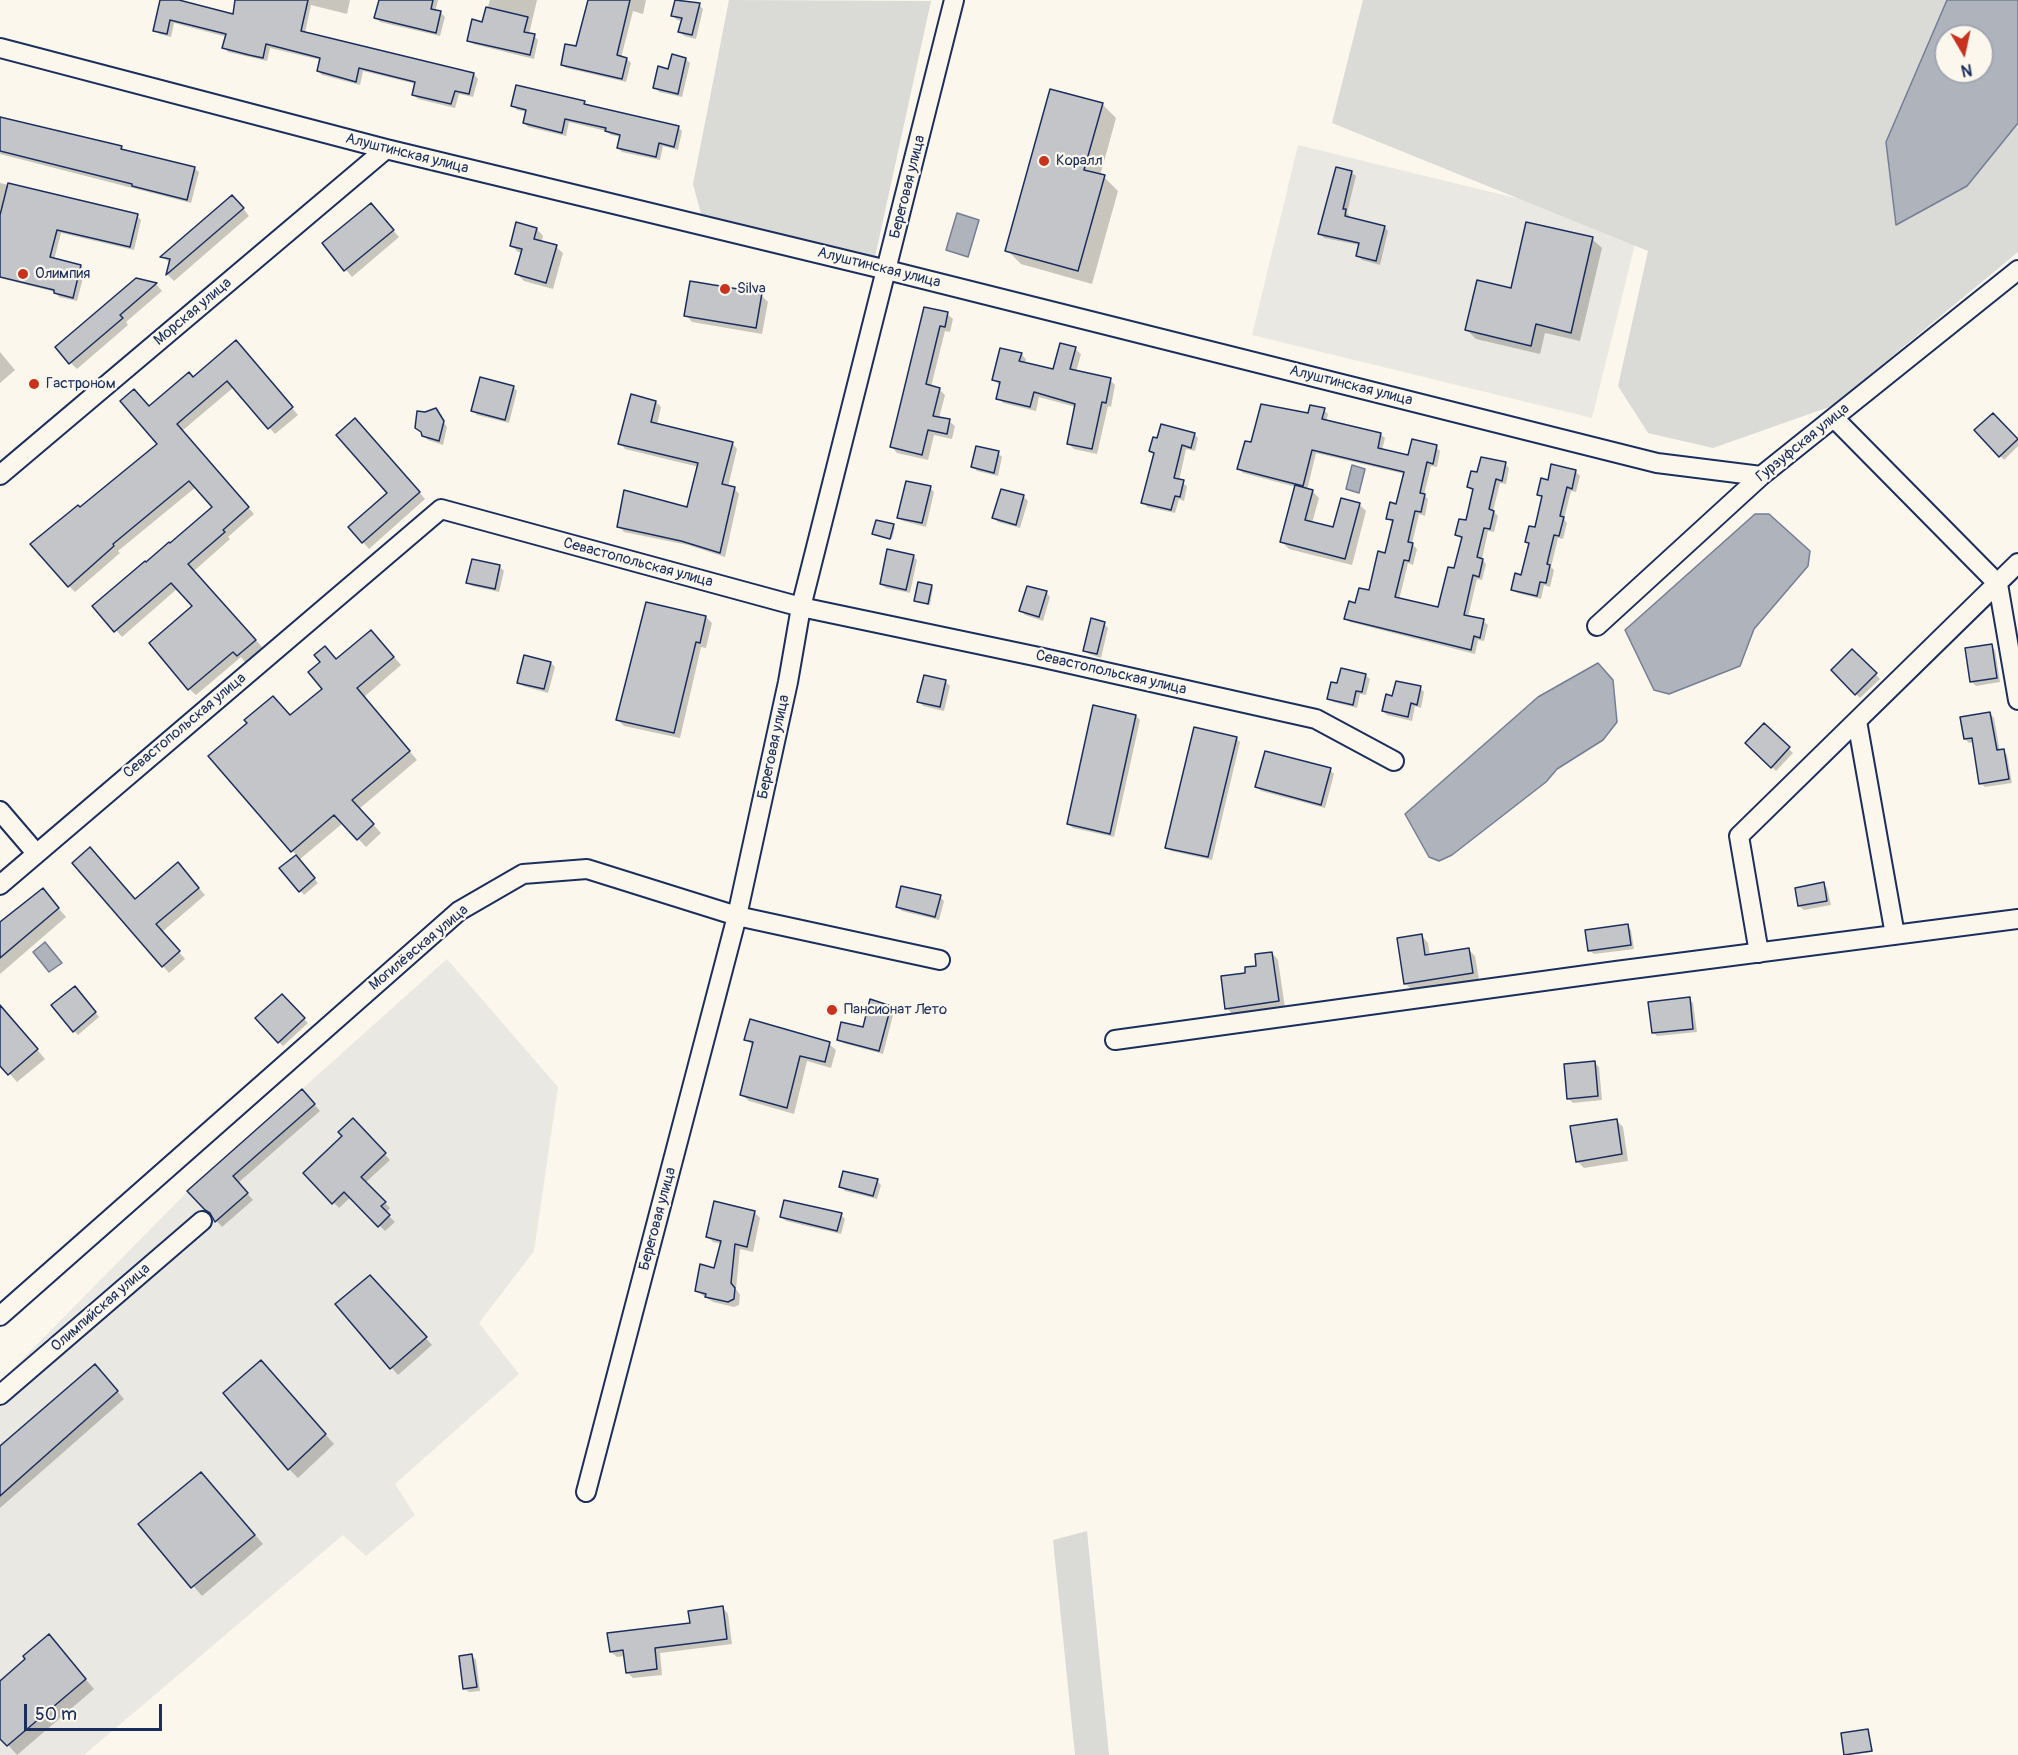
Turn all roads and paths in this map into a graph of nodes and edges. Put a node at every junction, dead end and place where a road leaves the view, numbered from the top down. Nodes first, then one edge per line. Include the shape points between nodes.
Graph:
1 (954, 0) edge
2 (0, 48) edge
3 (386, 149) junction
4 (887, 270) junction
5 (2018, 270) edge
6 (1834, 418) junction
7 (0, 475) edge
8 (1761, 476) junction
9 (2018, 563) edge
10 (1998, 584) junction
11 (801, 607) junction
12 (1597, 626) dead end
13 (2018, 700) edge
14 (1857, 721) junction
15 (1394, 761) dead end
16 (0, 811) edge
17 (36, 853) junction
18 (0, 885) edge
19 (737, 916) junction
20 (2018, 919) edge
21 (1895, 935) junction
22 (1759, 952) junction
23 (940, 960) dead end
24 (1115, 1040) dead end
25 (202, 1221) dead end
26 (0, 1316) edge
27 (0, 1395) edge
28 (586, 1492) dead end

1 - 4 street, Береговая улица
2 - 3 street, Алуштинская улица
3 - 4 street, Алуштинская улица
3 - 7 street, Морская улица
4 - 8 street, Алуштинская улица via 1657,463
4 - 11 street, Береговая улица
5 - 6 street, Гурзуфская улица
6 - 8 street, Гурзуфская улица
6 - 10 street
8 - 12 street, Гурзуфская улица
9 - 10 street
10 - 13 street
10 - 14 street
11 - 15 street, Севастопольская улица via 1316,719
11 - 17 street, Севастопольская улица via 441,509
11 - 19 street, Береговая улица
14 - 21 street
14 - 22 street via 1739,836
16 - 17 street
17 - 18 street, Севастопольская улица
19 - 23 street, Могилёвская улица
19 - 26 street, Могилёвская улица via 587,869 523,874 459,911
19 - 28 street, Береговая улица
20 - 21 street
21 - 22 street
22 - 24 street
25 - 27 street, Олимпийская улица

